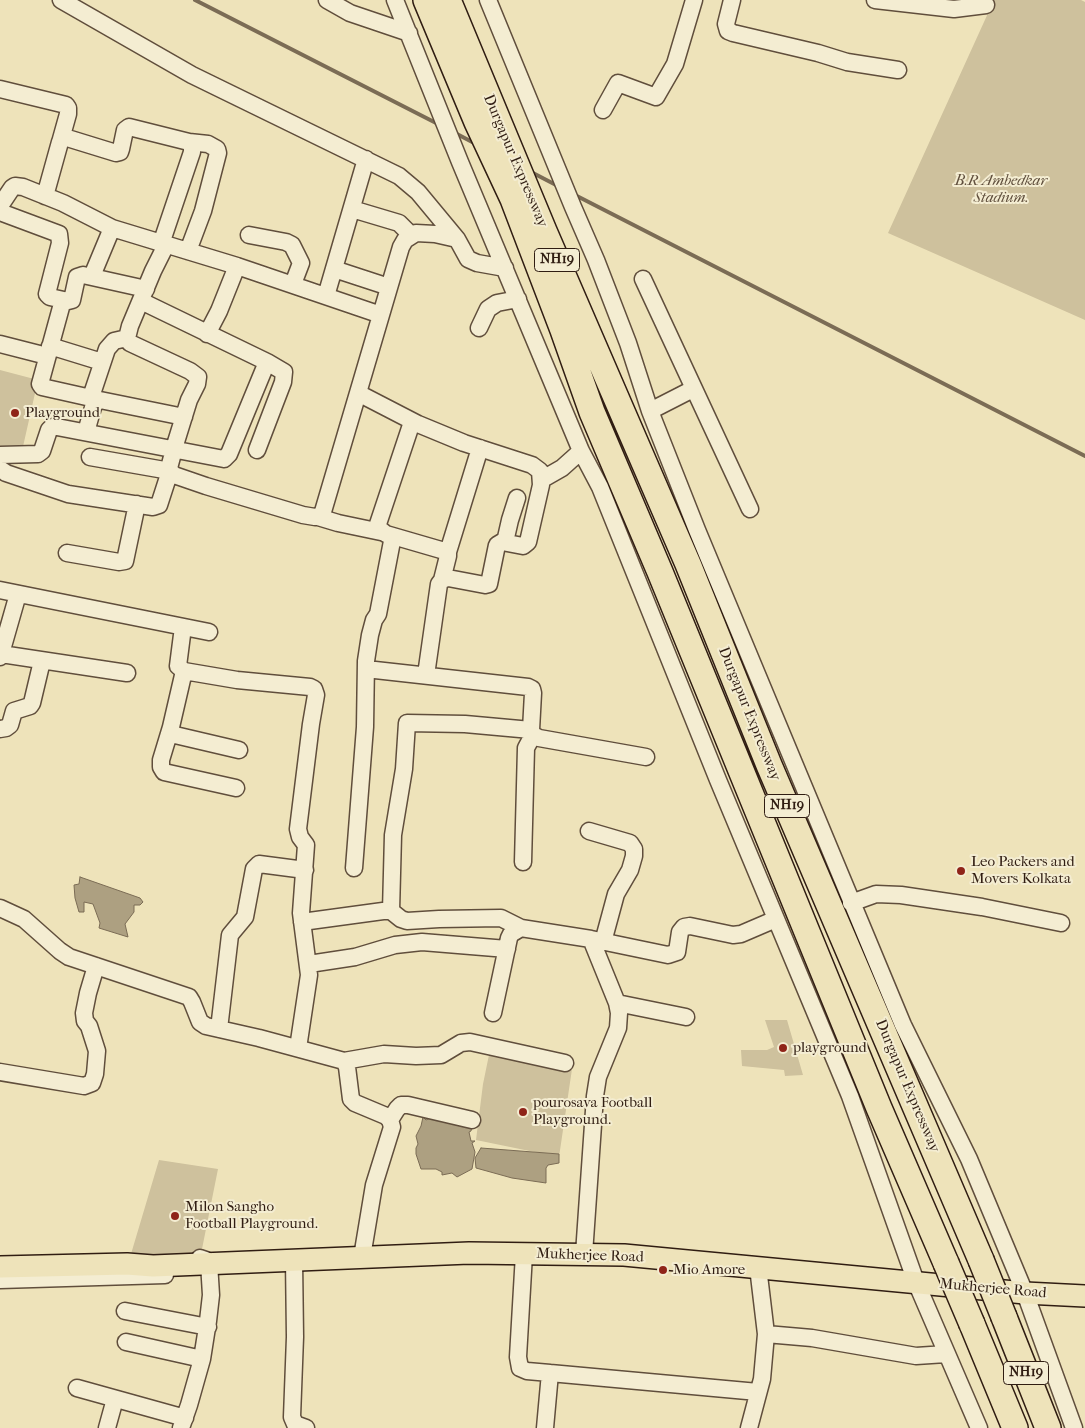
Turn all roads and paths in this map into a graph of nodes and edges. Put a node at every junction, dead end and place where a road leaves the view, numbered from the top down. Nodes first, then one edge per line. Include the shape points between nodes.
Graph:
1 (61, 0) edge
2 (327, 0) edge
3 (395, 0) edge
4 (426, 0) edge
5 (448, 0) edge
6 (488, 0) edge
7 (694, 0) edge
8 (732, 0) edge
9 (875, 0) edge
10 (986, 5) dead end
11 (409, 34) junction
12 (898, 70) dead end
13 (0, 89) edge
14 (603, 110) dead end
15 (487, 121) junction
16 (62, 139) junction
17 (189, 142) junction
18 (366, 159) junction
19 (508, 169) junction
20 (45, 196) junction
21 (0, 206) edge
22 (352, 209) junction
23 (0, 212) edge
24 (0, 223) edge
25 (112, 228) junction
26 (249, 235) dead end
27 (411, 235) junction
28 (457, 239) junction
29 (164, 244) junction
30 (188, 251) junction
31 (237, 266) junction
32 (505, 268) junction
33 (334, 269) junction
34 (92, 276) junction
35 (643, 279) dead end
36 (293, 284) junction
37 (389, 287) junction
38 (143, 295) junction
39 (326, 296) junction
40 (518, 299) junction
41 (63, 300) junction
42 (382, 315) junction
43 (479, 328) dead end
44 (207, 334) junction
45 (127, 338) junction
46 (0, 344) edge
47 (49, 351) junction
48 (102, 362) junction
49 (267, 362) junction
50 (693, 389) junction
51 (358, 393) junction
52 (95, 399) junction
53 (650, 411) junction
54 (184, 417) junction
55 (412, 422) junction
56 (86, 432) junction
57 (480, 448) junction
58 (175, 449) junction
59 (258, 450) dead end
60 (581, 451) junction
61 (90, 457) dead end
62 (0, 468) edge
63 (170, 471) junction
64 (541, 480) junction
65 (517, 498) dead end
66 (136, 504) junction
67 (750, 510) dead end
68 (318, 517) junction
69 (387, 534) junction
70 (505, 542) junction
71 (67, 552) dead end
72 (448, 552) junction
73 (442, 580) junction
74 (0, 590) edge
75 (18, 594) junction
76 (183, 627) junction
77 (209, 632) dead end
78 (0, 655) edge
79 (42, 661) junction
80 (366, 669) junction
81 (184, 671) junction
82 (127, 673) dead end
83 (426, 675) junction
84 (171, 727) junction
85 (0, 729) edge
86 (532, 733) junction
87 (239, 750) dead end
88 (646, 757) dead end
89 (236, 788) dead end
90 (589, 831) dead end
91 (523, 862) dead end
92 (354, 868) dead end
93 (305, 870) junction
94 (852, 903) junction
95 (0, 908) edge
96 (391, 912) junction
97 (776, 919) junction
98 (302, 922) junction
99 (1061, 923) dead end
100 (521, 928) junction
101 (597, 941) junction
102 (507, 949) junction
103 (309, 964) junction
104 (96, 966) junction
105 (618, 1003) junction
106 (493, 1013) dead end
107 (686, 1017) dead end
108 (219, 1029) junction
109 (298, 1048) junction
110 (344, 1061) junction
111 (565, 1063) dead end
112 (0, 1072) edge
113 (390, 1120) junction
114 (472, 1120) dead end
115 (524, 1254) junction
116 (584, 1254) junction
117 (362, 1257) junction
118 (294, 1260) junction
119 (0, 1262) edge
120 (0, 1267) edge
121 (758, 1267) junction
122 (209, 1269) junction
123 (0, 1280) edge
124 (916, 1282) junction
125 (1025, 1293) junction
126 (1085, 1296) edge
127 (125, 1311) dead end
128 (208, 1327) junction
129 (766, 1334) junction
130 (126, 1342) dead end
131 (946, 1354) junction
132 (202, 1359) junction
133 (550, 1373) junction
134 (77, 1388) dead end
135 (758, 1392) junction
136 (115, 1399) junction
137 (183, 1423) edge
138 (107, 1428) edge
139 (306, 1428) edge
140 (545, 1428) edge
141 (749, 1428) edge
142 (979, 1428) edge
143 (1015, 1428) edge
144 (1048, 1428) edge
145 (1074, 1428) edge

1 - 18 street via 192,75
2 - 11 street
3 - 11 street
4 - 15 highway, Durgapur Expressway / NH19
5 - 15 highway, Durgapur Expressway / NH19
6 - 53 street via 596,260
7 - 14 street via 675,64 656,97 618,83
8 - 12 street via 726,24 728,31 847,62
9 - 10 street via 954,8
11 - 32 street
13 - 16 street via 66,105 68,114
15 - 19 highway, Durgapur Expressway / NH19
16 - 17 street via 67,137 118,153 128,127
16 - 20 street
17 - 29 street via 192,152
17 - 30 street via 208,144 218,153 203,211
18 - 22 street
18 - 28 street via 410,184
19 - 143 highway, Durgapur Expressway / NH19, bridge via 513,199 592,412
19 - 144 highway, Durgapur Expressway / NH19, bridge via 688,564 769,766 981,1260
20 - 21 street via 23,187 14,187
20 - 25 street
22 - 27 street via 399,223
22 - 33 street
23 - 24 street
23 - 41 street via 59,234 60,243 47,294
25 - 29 street
25 - 34 street
26 - 36 street via 292,246 301,263
27 - 28 street via 424,232
27 - 37 street via 401,247
28 - 32 street via 471,261
29 - 30 street
29 - 38 street
30 - 31 street
31 - 36 street
31 - 44 street
32 - 40 street
33 - 37 street
33 - 39 street
34 - 38 street
34 - 41 street via 77,277 72,300
35 - 50 street
36 - 39 street
37 - 42 street
38 - 44 street
38 - 45 street
39 - 42 street
40 - 43 street via 497,303 488,309
40 - 60 street
41 - 47 street
42 - 51 street
44 - 49 street
45 - 48 street via 110,344
45 - 54 street via 130,343 196,374 198,381
46 - 47 street
47 - 48 street
47 - 52 street via 40,381 42,386
48 - 52 street
49 - 58 street via 227,458 221,460
49 - 59 street via 282,370 285,378
50 - 53 street
50 - 67 street
51 - 55 street
51 - 68 street via 322,515
52 - 54 street
52 - 56 street
53 - 94 street
54 - 58 street
55 - 57 street
55 - 69 street via 378,520 377,527
56 - 58 street
56 - 62 street via 52,427 41,453
57 - 64 street via 534,466 540,471
57 - 72 street
58 - 63 street
60 - 64 street via 562,468
60 - 97 street via 600,487
61 - 63 street
62 - 66 street via 68,494
63 - 66 street via 159,505
63 - 68 street via 206,486
64 - 70 street via 528,542 523,546
65 - 70 street
66 - 71 street via 125,561
68 - 69 street
69 - 72 street
69 - 80 street via 378,614 370,635
70 - 73 street via 496,548 489,584 451,578
72 - 73 street
73 - 83 street
74 - 75 street
75 - 76 street
75 - 78 street
76 - 77 street
76 - 81 street via 178,666
78 - 79 street
79 - 82 street
79 - 85 street via 32,703 14,711 10,725
80 - 83 street
80 - 92 street
81 - 84 street
81 - 93 street via 314,689 316,695 298,830 306,845
83 - 86 street via 528,686 533,693
84 - 87 street via 175,735
84 - 89 street via 160,760 164,772
86 - 88 street via 539,738
86 - 91 street via 525,755
86 - 96 street via 465,724 408,723 394,835
90 - 101 street via 630,843 634,849 630,870 616,894
93 - 98 street
93 - 108 street via 258,864 254,869 245,917 230,936
94 - 99 street via 876,894 902,895
94 - 125 street via 903,1025 969,1159
95 - 104 street via 24,919 69,957
96 - 98 street
96 - 100 street via 407,921 501,918
97 - 101 street via 733,935 684,927 680,932 677,952 668,955
97 - 124 street via 850,1096
98 - 103 street
100 - 101 street
100 - 102 street via 511,934
101 - 105 street
102 - 103 street via 422,942
102 - 106 street
103 - 109 street via 309,984
104 - 108 street via 184,994 192,1002 200,1022
104 - 112 street via 84,1013 97,1051 92,1083 84,1086
105 - 107 street
105 - 116 street via 618,1028 598,1077 595,1096
108 - 109 street
109 - 110 street
110 - 111 street via 384,1054 441,1055 461,1043 470,1042
110 - 113 street via 351,1099
113 - 114 street via 401,1105
113 - 117 street via 392,1127 370,1202
115 - 116 main road, Mukherjee Road
115 - 117 main road, Mukherjee Road
115 - 133 street via 520,1368
116 - 121 main road, Mukherjee Road
117 - 118 main road, Mukherjee Road
118 - 122 main road, Mukherjee Road
118 - 139 street via 292,1417 295,1424
119 - 122 street via 198,1258
120 - 122 main road, Mukherjee Road via 128,1264
121 - 124 main road, Mukherjee Road
121 - 129 street
122 - 123 street
122 - 128 street
124 - 125 main road, Mukherjee Road
124 - 131 street
125 - 126 main road, Mukherjee Road
125 - 145 street
127 - 128 street
128 - 132 street
129 - 131 street via 812,1338 916,1356
129 - 135 street
130 - 132 street
131 - 142 street
132 - 137 street
133 - 135 street
133 - 140 street
134 - 136 street
135 - 141 street
136 - 137 street
136 - 138 street

